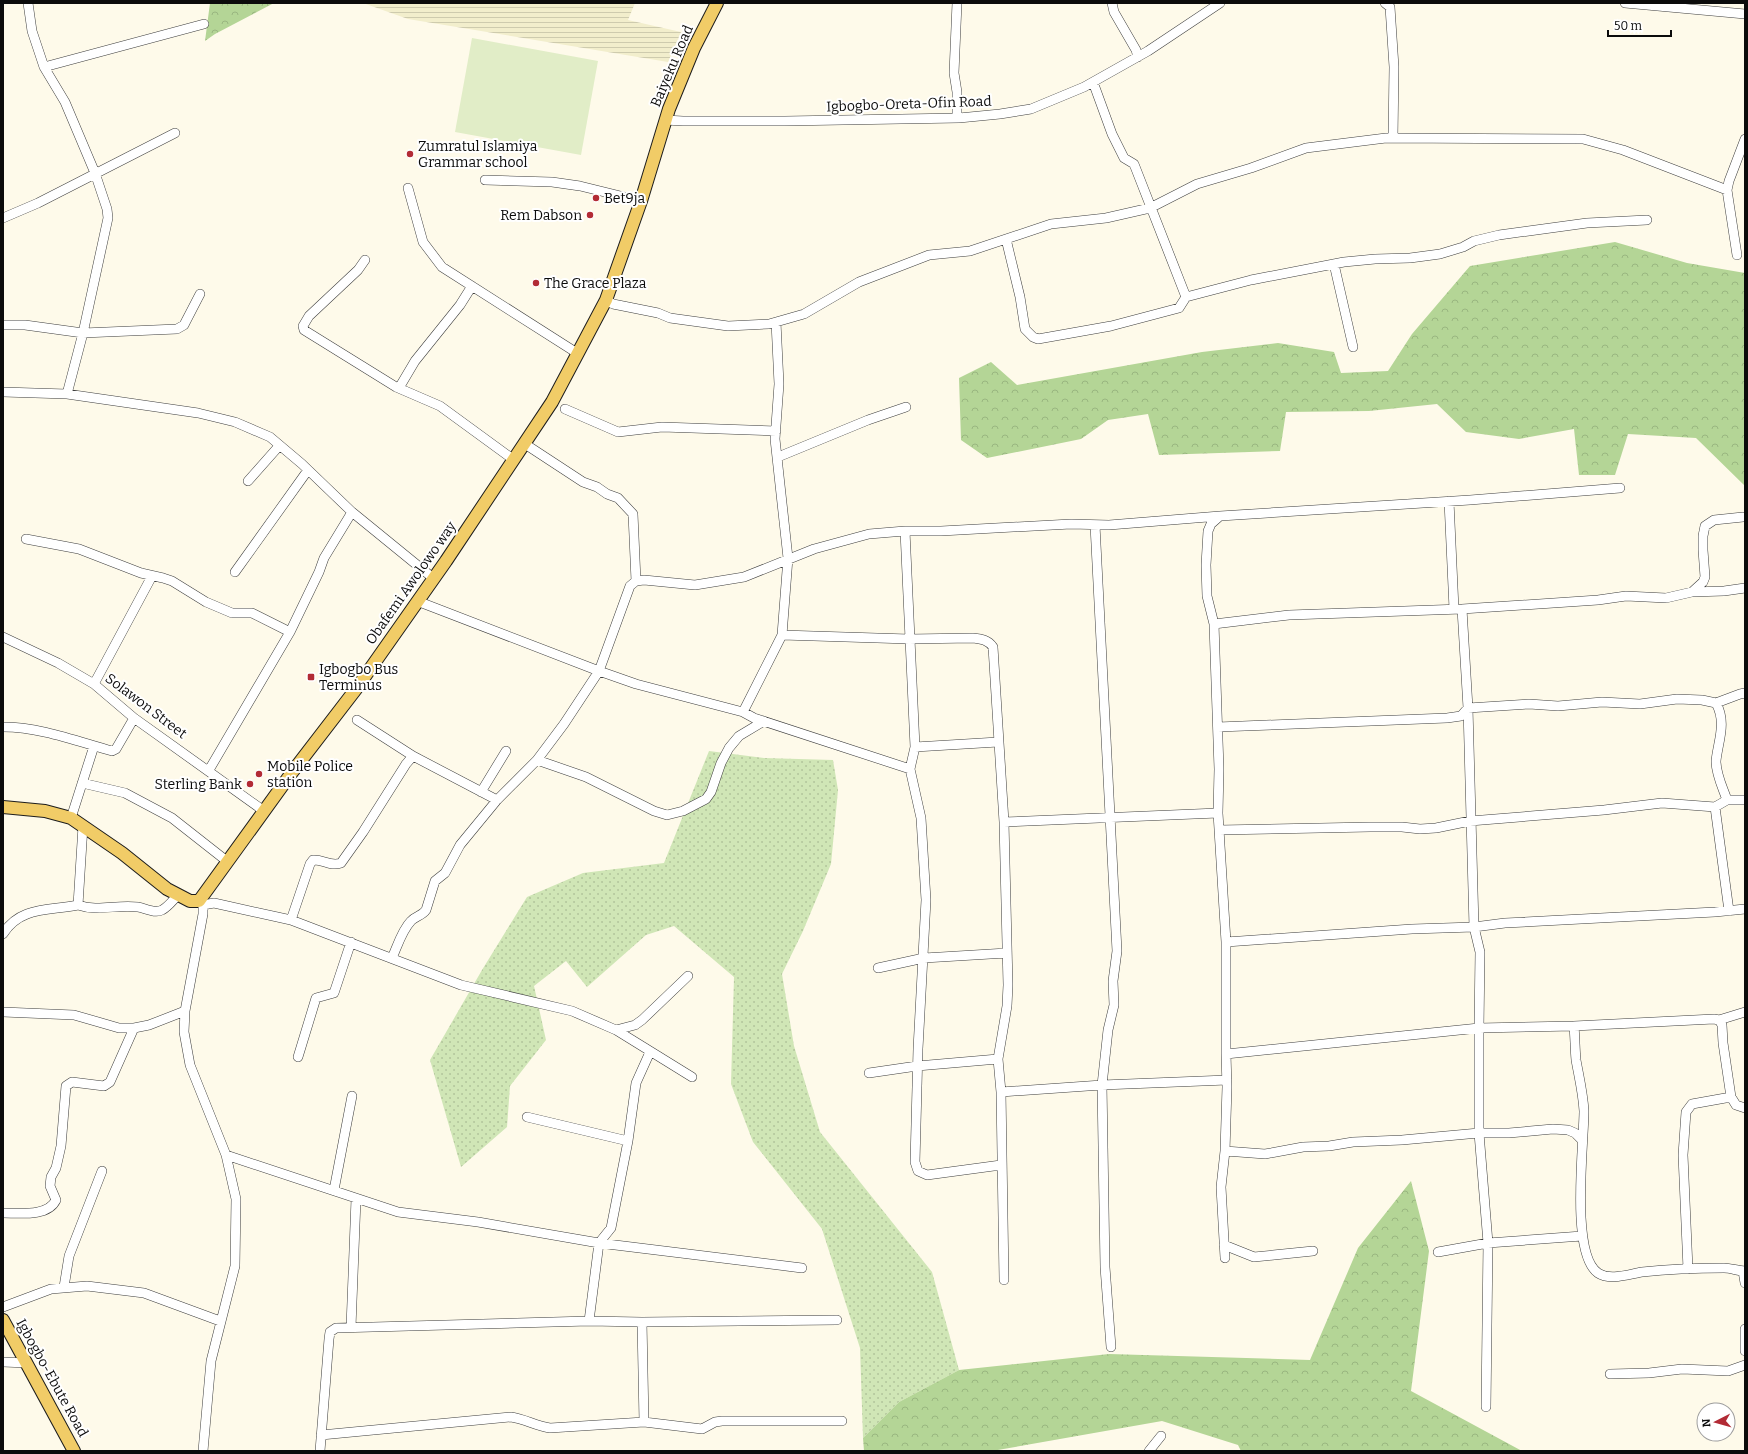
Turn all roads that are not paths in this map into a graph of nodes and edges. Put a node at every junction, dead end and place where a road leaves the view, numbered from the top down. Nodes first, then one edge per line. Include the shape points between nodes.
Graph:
1 (28, 3) edge
2 (717, 3) edge
3 (957, 3) edge
4 (1112, 3) edge
5 (1220, 3) edge
6 (1385, 3) edge
7 (1625, 3) edge
8 (1642, 4) edge
9 (1745, 14) edge
10 (204, 24) dead end
11 (1138, 56) junction
12 (44, 67) junction
13 (1093, 82) junction
14 (957, 118) junction
15 (665, 120) junction
16 (175, 133) dead end
17 (1393, 138) junction
18 (1745, 139) edge
19 (1743, 149) edge
20 (95, 173) junction
21 (484, 180) dead end
22 (408, 188) dead end
23 (1728, 190) junction
24 (640, 201) junction
25 (1150, 208) junction
26 (3, 218) edge
27 (1647, 220) dead end
28 (1006, 239) junction
29 (1738, 255) dead end
30 (365, 260) dead end
31 (1334, 264) junction
32 (472, 286) junction
33 (200, 294) dead end
34 (1186, 297) junction
35 (606, 300) junction
36 (776, 322) junction
37 (3, 326) edge
38 (83, 334) junction
39 (1353, 347) dead end
40 (577, 353) junction
41 (399, 388) junction
42 (3, 392) edge
43 (67, 394) junction
44 (906, 406) dead end
45 (566, 409) dead end
46 (776, 431) junction
47 (525, 444) junction
48 (279, 446) junction
49 (778, 457) junction
50 (514, 460) junction
51 (308, 470) junction
52 (248, 481) dead end
53 (1620, 488) dead end
54 (1449, 501) junction
55 (352, 512) junction
56 (1220, 516) junction
57 (1743, 516) dead end
58 (1096, 525) junction
59 (905, 531) junction
60 (26, 539) dead end
61 (788, 558) junction
62 (235, 572) dead end
63 (152, 576) junction
64 (433, 578) junction
65 (636, 581) junction
66 (1745, 588) edge
67 (1692, 592) junction
68 (417, 601) junction
69 (1458, 609) junction
70 (1214, 624) junction
71 (290, 632) junction
72 (782, 635) junction
73 (3, 637) edge
74 (909, 639) junction
75 (599, 671) junction
76 (94, 684) junction
77 (1745, 693) edge
78 (1716, 703) junction
79 (1468, 708) junction
80 (743, 712) junction
81 (134, 718) junction
82 (357, 720) dead end
83 (764, 721) junction
84 (3, 727) edge
85 (1218, 727) junction
86 (998, 742) junction
87 (94, 746) junction
88 (915, 747) junction
89 (506, 751) dead end
90 (414, 756) junction
91 (537, 760) junction
92 (910, 769) junction
93 (209, 770) junction
94 (82, 783) junction
95 (481, 792) junction
96 (497, 800) junction
97 (1727, 800) junction
98 (1745, 800) edge
99 (3, 807) edge
100 (1715, 807) junction
101 (264, 812) junction
102 (1218, 813) junction
103 (71, 818) junction
104 (1109, 818) junction
105 (1470, 821) junction
106 (1004, 822) junction
107 (83, 826) junction
108 (1219, 830) junction
109 (228, 862) junction
110 (178, 895) junction
111 (201, 902) junction
112 (78, 905) junction
113 (1745, 909) edge
114 (1729, 911) junction
115 (291, 920) junction
116 (1474, 927) junction
117 (3, 934) edge
118 (351, 942) junction
119 (1226, 942) junction
120 (1007, 954) junction
121 (392, 958) junction
122 (924, 958) junction
123 (878, 968) dead end
124 (688, 976) dead end
125 (185, 1011) junction
126 (3, 1012) edge
127 (1745, 1012) edge
128 (1719, 1020) junction
129 (1574, 1026) junction
130 (134, 1028) junction
131 (1479, 1028) junction
132 (616, 1030) junction
133 (650, 1052) junction
134 (1226, 1054) junction
135 (298, 1057) dead end
136 (998, 1059) junction
137 (917, 1066) junction
138 (869, 1073) dead end
139 (692, 1077) dead end
140 (1227, 1080) junction
141 (1102, 1085) junction
142 (1001, 1092) junction
143 (352, 1096) dead end
144 (1731, 1098) junction
145 (1745, 1108) edge
146 (527, 1117) dead end
147 (1479, 1133) junction
148 (1581, 1140) junction
149 (628, 1141) junction
150 (1225, 1151) junction
151 (226, 1155) junction
152 (1001, 1165) junction
153 (102, 1171) dead end
154 (334, 1190) junction
155 (356, 1199) junction
156 (3, 1213) edge
157 (1582, 1236) junction
158 (599, 1243) junction
159 (1488, 1243) junction
160 (1224, 1245) junction
161 (1313, 1251) dead end
162 (1438, 1252) dead end
163 (1225, 1258) dead end
164 (802, 1268) dead end
165 (1688, 1269) junction
166 (1744, 1271) edge
167 (1004, 1280) dead end
168 (1745, 1283) edge
169 (64, 1287) junction
170 (3, 1308) edge
171 (3, 1320) edge
172 (837, 1320) dead end
173 (220, 1321) junction
174 (589, 1321) junction
175 (642, 1322) junction
176 (351, 1327) junction
177 (1745, 1328) edge
178 (1111, 1347) dead end
179 (1745, 1351) edge
180 (3, 1362) edge
181 (27, 1362) junction
182 (1745, 1365) edge
183 (1610, 1374) dead end
184 (1486, 1407) dead end
185 (644, 1422) junction
186 (842, 1422) dead end
187 (321, 1435) junction
188 (1161, 1436) dead end
189 (74, 1451) edge
190 (203, 1451) edge
191 (320, 1451) edge
192 (1149, 1451) edge

1 - 12 street via 32,31
2 - 15 main road, Baiyeku Road via 694,48
3 - 14 street via 954,73
4 - 11 street via 1114,12
5 - 11 street, Igbogbo-Oreta-Ofin Road
6 - 17 street via 1390,8 1393,42
7 - 8 street
8 - 9 street
10 - 12 street
11 - 13 street, Igbogbo-Oreta-Ofin Road
12 - 20 street via 65,102
13 - 14 street, Igbogbo-Oreta-Ofin Road via 1031,109
13 - 25 street via 1112,134 1124,158 1134,164
14 - 15 street, Igbogbo-Oreta-Ofin Road via 683,122
15 - 24 main road, Obafemi Awolowo way
16 - 20 street
17 - 23 street via 1583,139 1623,150
17 - 25 street via 1306,148 1197,184
18 - 19 street
19 - 23 street via 1728,182
20 - 26 street
20 - 38 street via 108,218
21 - 24 street via 552,182
22 - 32 street via 423,242 442,267
23 - 29 street
24 - 35 main road, Obafemi Awolowo way
25 - 28 street via 1106,218 1051,224
25 - 34 street
27 - 31 street via 1588,223 1499,235 1440,254
28 - 34 street via 1025,329 1032,338 1111,326 1149,316 1179,308
28 - 36 street via 970,251 929,255 859,282 804,314
30 - 41 street via 358,270 309,316 303,328
31 - 34 street via 1250,280
31 - 39 street
32 - 40 street
32 - 41 street via 415,361
33 - 38 street via 184,325 177,329
35 - 36 street via 623,307 658,313 670,318 728,326
35 - 40 main road, Obafemi Awolowo way
36 - 46 street via 779,384
37 - 38 street via 25,325
38 - 43 street
40 - 47 main road, Obafemi Awolowo way via 552,402
41 - 50 street via 440,406
42 - 43 street
43 - 48 street via 198,413 235,422 270,437
44 - 49 street
45 - 46 street via 618,432 662,427
46 - 49 street
47 - 50 main road, Obafemi Awolowo way
47 - 65 street via 583,482 618,498 634,514
48 - 51 street
48 - 52 street
49 - 61 street
50 - 64 main road, Obafemi Awolowo way
51 - 55 street
51 - 62 street
53 - 54 street
54 - 56 street
54 - 69 street
55 - 64 street
55 - 71 street via 324,558
56 - 58 street
56 - 70 street via 1211,524 1208,531 1207,596
57 - 67 street via 1714,520 1706,526 1703,536 1705,577
58 - 59 street
58 - 104 street
59 - 61 street via 869,534
59 - 74 street
60 - 63 street via 79,549
61 - 65 street via 744,577 695,586
61 - 72 street
63 - 71 street via 172,581 206,602 232,613 252,613
63 - 76 street
64 - 68 main road, Obafemi Awolowo way
65 - 75 street via 630,586
66 - 67 street
67 - 69 street via 1666,598 1626,596
68 - 75 street
68 - 101 main road, Obafemi Awolowo way via 356,689
69 - 70 street via 1289,615
69 - 79 street
70 - 85 street
71 - 93 street
72 - 74 street
72 - 80 street
73 - 76 street, Solawon Street via 58,663
74 - 86 street via 973,638 989,642 993,647
74 - 88 street
75 - 80 street via 636,684
75 - 91 street
76 - 81 street, Solawon Street
77 - 78 street
78 - 79 street via 1677,699 1640,704 1602,702 1558,706 1529,704
78 - 97 street via 1722,724 1716,761 1717,775
79 - 85 street via 1461,716 1446,718
79 - 105 street
80 - 83 street
81 - 87 street via 116,749 112,751
81 - 93 street, Solawon Street
82 - 90 street
83 - 91 street via 739,736 728,748 706,799 683,811 667,815 654,812 586,777
83 - 92 street
84 - 87 street via 24,728
85 - 102 street
86 - 88 street
86 - 106 street
87 - 94 street
88 - 92 street
89 - 95 street
90 - 95 street
90 - 115 street via 406,764 341,863 330,864 313,860
91 - 96 street
92 - 122 street via 921,818 926,900
93 - 101 street, Solawon Street
94 - 103 street
94 - 109 street via 125,793 172,818
95 - 96 street
96 - 121 street via 460,845 445,873 435,881 426,910 409,923
97 - 98 street
97 - 100 street
99 - 103 main road via 45,811
100 - 105 street via 1662,803
100 - 114 street
101 - 109 main road, Obafemi Awolowo way
102 - 104 street
102 - 108 street
103 - 107 main road
104 - 106 street
104 - 141 street via 1117,951 1113,981 1114,1005 1108,1030
105 - 108 street via 1420,829 1370,827
105 - 116 street
106 - 120 street
107 - 110 main road
107 - 112 street
108 - 119 street
109 - 111 main road, Obafemi Awolowo way
110 - 111 main road via 194,902
110 - 112 street via 162,911 154,912 138,907 102,909
111 - 115 street
111 - 125 street via 203,914
112 - 117 street via 24,914 12,922
113 - 114 street
114 - 116 street via 1505,923
115 - 118 street
116 - 119 street
116 - 131 street via 1480,952
118 - 121 street
118 - 135 street via 334,993 316,998
119 - 134 street
120 - 122 street
120 - 136 street via 1007,1006
121 - 132 street via 461,985 572,1011
122 - 123 street
122 - 137 street
124 - 132 street via 636,1025
125 - 130 street
125 - 151 street via 184,1032 190,1065
126 - 130 street via 74,1015 110,1026
127 - 128 street
128 - 129 street
128 - 144 street via 1722,1025
129 - 131 street
129 - 148 street via 1584,1110
130 - 156 street via 110,1082 104,1086 72,1082 66,1086 62,1146 50,1186 56,1200 53,1206 32,1212
131 - 134 street
131 - 147 street
132 - 133 street
133 - 139 street
133 - 149 street via 636,1084
134 - 140 street
136 - 137 street
136 - 142 street
137 - 138 street
137 - 152 street via 914,1162 918,1171 927,1175
140 - 141 street
140 - 150 street
141 - 142 street
141 - 178 street via 1105,1266
142 - 152 street
143 - 154 street
144 - 145 street via 1736,1105
144 - 165 street via 1692,1104 1686,1112 1683,1155
146 - 149 street
147 - 148 street via 1509,1133 1553,1128 1575,1133
147 - 150 street via 1353,1142 1264,1154
147 - 159 street
148 - 157 street
149 - 158 street via 611,1228
150 - 160 street via 1221,1187
151 - 154 street
151 - 173 street via 236,1199 235,1266
152 - 167 street
153 - 169 street via 69,1256
154 - 155 street
155 - 158 street via 398,1212 478,1222
155 - 176 street
157 - 159 street
157 - 165 street via 1592,1268 1599,1274 1613,1277
158 - 164 street
158 - 174 street
159 - 162 street
159 - 184 street
160 - 161 street via 1254,1257
160 - 163 street
165 - 166 street via 1730,1268
166 - 168 street
169 - 170 street via 51,1289
169 - 173 street via 87,1286 144,1294
171 - 181 main road, Igbogbo-Ebute Road
172 - 175 street
173 - 190 street via 211,1361
174 - 175 street
174 - 176 street
175 - 185 street
176 - 187 street via 336,1328 330,1332
177 - 179 street
180 - 181 street
181 - 189 main road, Igbogbo-Ebute Road
182 - 183 street via 1728,1371 1682,1369
185 - 186 street via 694,1429 702,1429 722,1421
185 - 187 street via 550,1428 523,1419 511,1418
187 - 191 street
188 - 192 street

